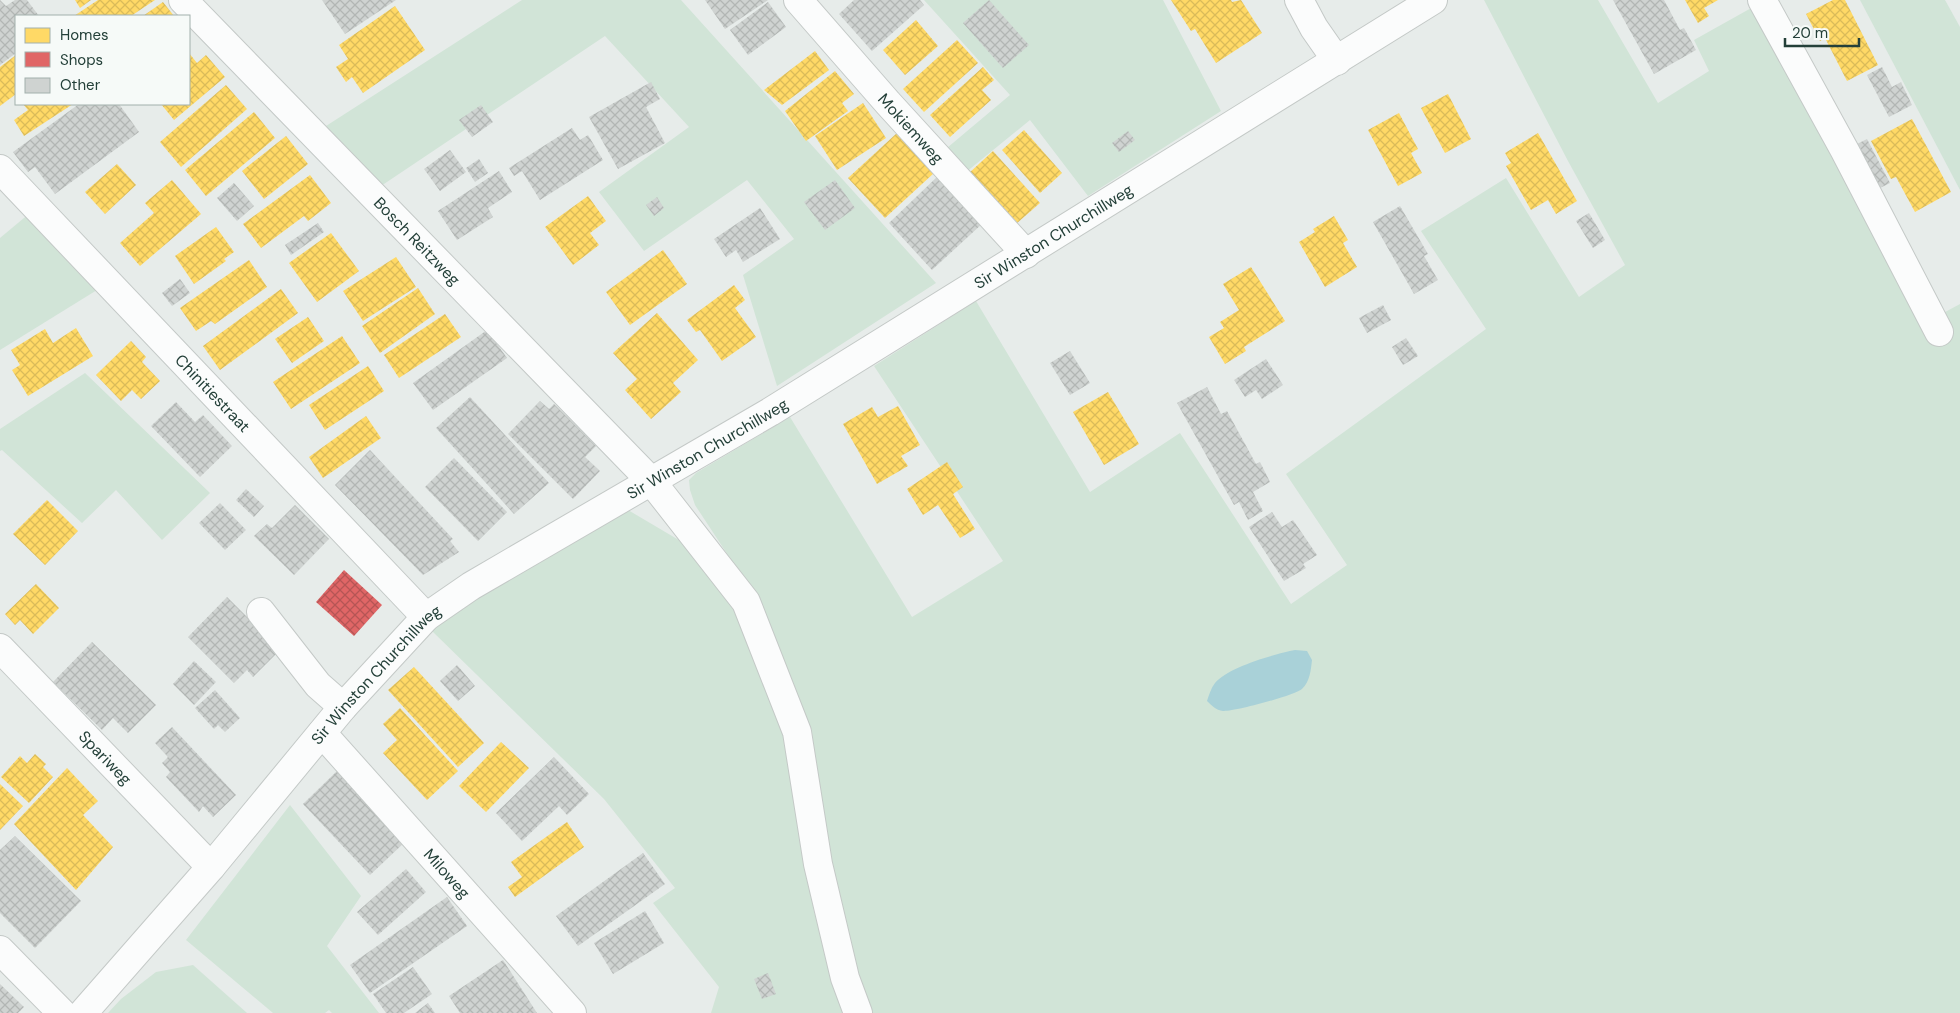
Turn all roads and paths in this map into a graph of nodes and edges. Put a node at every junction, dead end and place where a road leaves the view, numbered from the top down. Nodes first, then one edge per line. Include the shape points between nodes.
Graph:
1 (182, 0) edge
2 (798, 0) edge
3 (1299, 0) edge
4 (1433, 0) edge
5 (1762, 0) edge
6 (1336, 61) junction
7 (0, 169) edge
8 (1026, 254) junction
9 (1939, 332) dead end
10 (652, 482) junction
11 (261, 612) dead end
12 (426, 617) junction
13 (0, 648) edge
14 (343, 707) junction
15 (322, 733) junction
16 (211, 867) junction
17 (0, 950) edge
18 (62, 1013) edge
19 (83, 1013) edge
20 (572, 1013) edge
21 (858, 1013) edge

1 - 10 street, Bosch Reitzweg
2 - 8 street, Mokiemweg
3 - 6 street
4 - 6 street, Sir Winston Churchillweg
5 - 9 street
6 - 8 street, Sir Winston Churchillweg
7 - 12 street, Chinitiestraat
8 - 10 street, Sir Winston Churchillweg
10 - 12 street, Sir Winston Churchillweg via 472,586
10 - 21 street, Bosch Reitzweg via 746,602 797,732 818,864 845,978
11 - 14 street via 318,685
12 - 14 street, Sir Winston Churchillweg
13 - 16 street, Spariweg
14 - 15 street, Sir Winston Churchillweg
15 - 16 street, Sir Winston Churchillweg
15 - 20 street, Miloweg
16 - 19 street, Sir Winston Churchillweg
17 - 18 street

